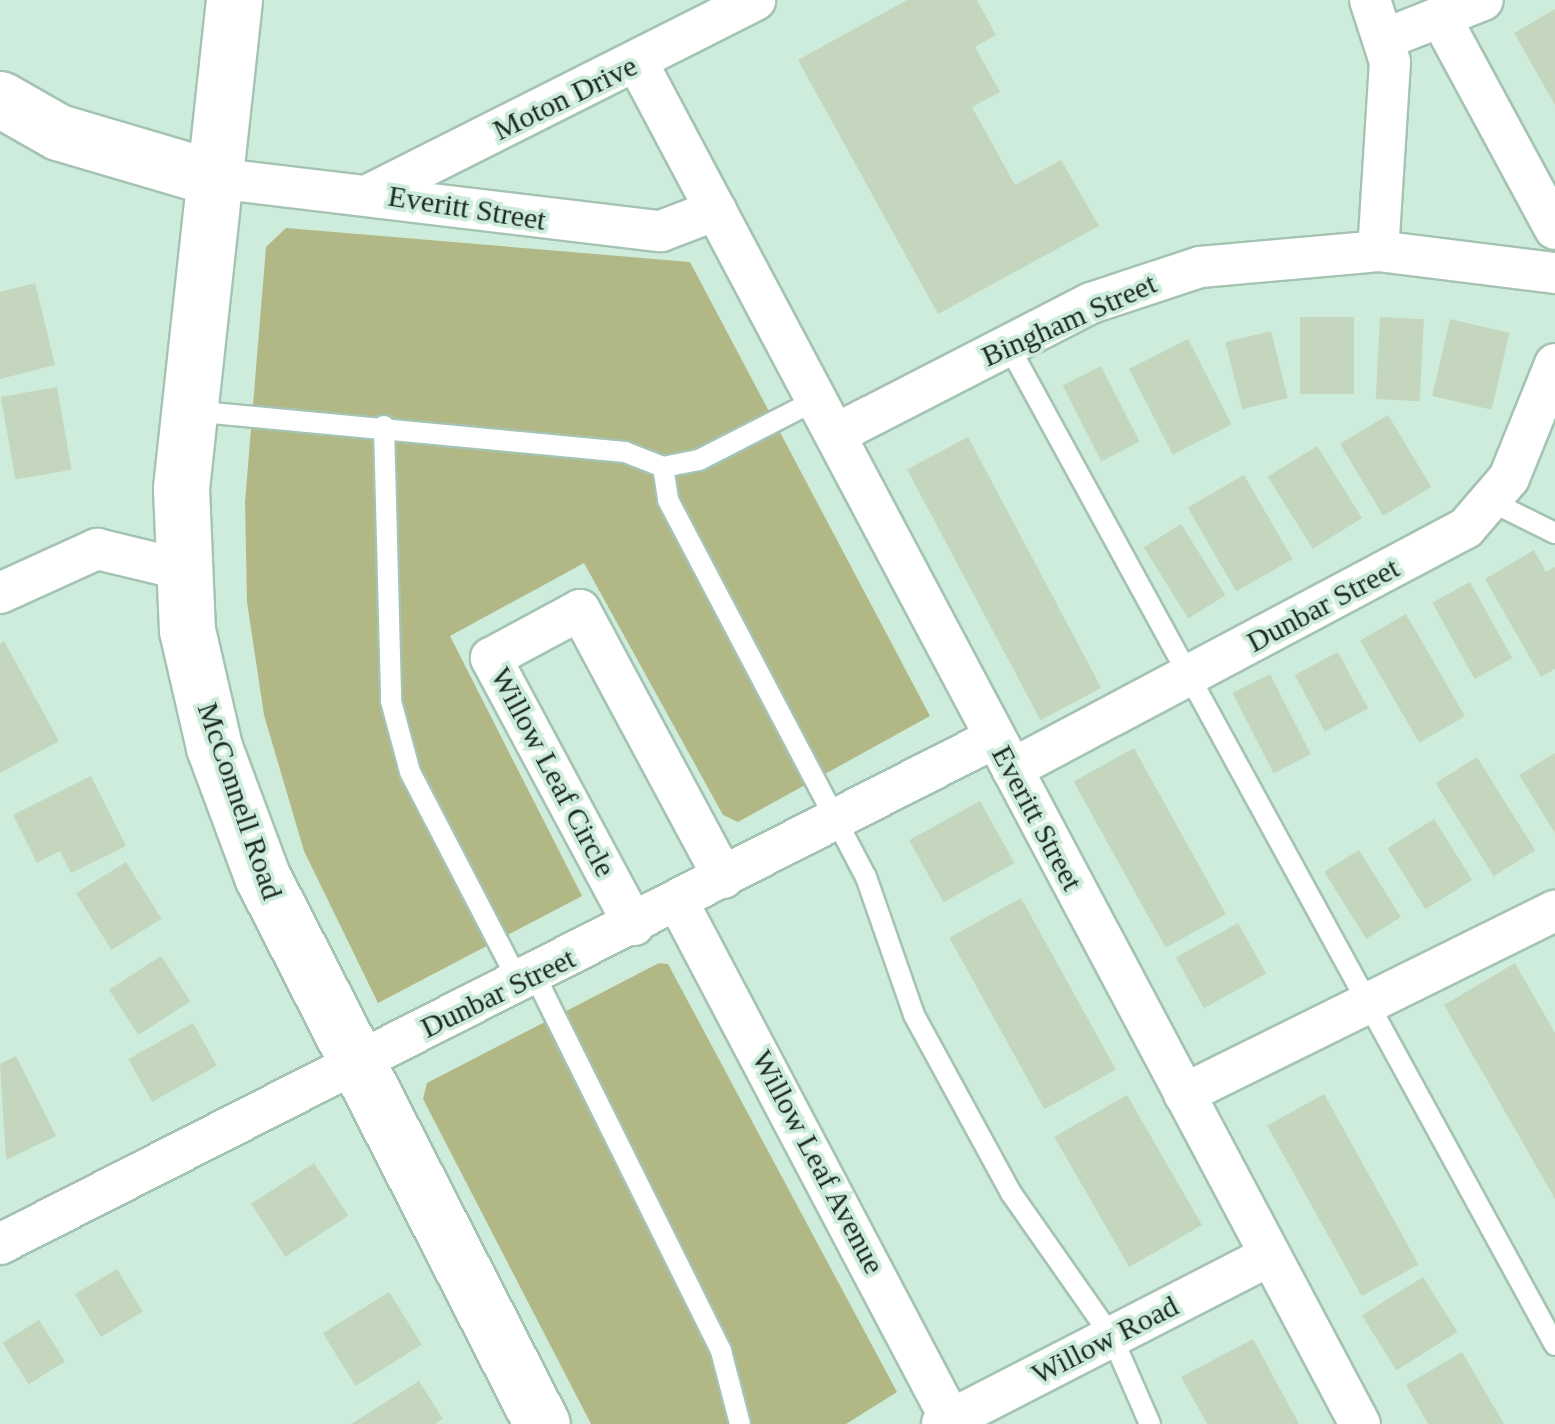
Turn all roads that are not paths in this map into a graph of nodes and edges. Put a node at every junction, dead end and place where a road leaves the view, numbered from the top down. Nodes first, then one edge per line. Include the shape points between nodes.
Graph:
1 (234, 0) edge
2 (756, 0) edge
3 (1370, 0) edge
4 (1483, 0) edge
5 (1443, 22) junction
6 (1386, 38) junction
7 (636, 62) junction
8 (0, 99) edge
9 (214, 178) junction
10 (372, 193) junction
11 (716, 210) junction
12 (1555, 228) edge
13 (1378, 251) junction
14 (1555, 274) edge
15 (1008, 343) junction
16 (1555, 364) edge
17 (190, 411) junction
18 (827, 417) junction
19 (384, 426) junction
20 (663, 467) junction
21 (1492, 502) junction
22 (1555, 533) edge
23 (180, 569) junction
24 (0, 594) edge
25 (1187, 676) junction
26 (1003, 753) junction
27 (836, 820) junction
28 (724, 878) junction
29 (678, 902) junction
30 (1551, 921) edge
31 (634, 925) junction
32 (527, 980) junction
33 (1365, 1005) junction
34 (352, 1065) junction
35 (1184, 1094) junction
36 (0, 1244) edge
37 (1268, 1256) junction
38 (1112, 1337) junction
39 (1555, 1345) edge
40 (948, 1422) edge
41 (542, 1424) edge
42 (740, 1424) edge
43 (1150, 1424) edge
44 (1360, 1424) edge

1 - 9 street, McConnell Road
2 - 7 street, Moton Drive
3 - 6 street
4 - 5 street
5 - 6 street
5 - 12 street
6 - 13 street
7 - 10 street, Moton Drive
7 - 11 street, Everitt Street
8 - 9 street via 58,132
9 - 10 street, Everitt Street
9 - 17 street, McConnell Road
10 - 11 street, Everitt Street via 494,216 661,231
11 - 18 street, Everitt Street
13 - 14 street, Bingham Street
13 - 15 street, Bingham Street via 1200,266
15 - 18 street, Bingham Street
15 - 25 lane
16 - 21 street, Dunbar Street
17 - 19 lane
17 - 23 street, McConnell Road
18 - 20 lane
18 - 26 street, Everitt Street
19 - 20 lane via 625,452
19 - 32 lane via 391,701 410,772
20 - 27 lane via 668,500
21 - 22 lane
21 - 25 street, Dunbar Street via 1466,528
23 - 24 street via 97,549
23 - 34 street, McConnell Road via 214,746 262,876
25 - 26 street, Dunbar Street
25 - 33 lane
26 - 27 street, Dunbar Street
26 - 35 street, Everitt Street
27 - 28 street, Dunbar Street
27 - 38 lane via 875,898 914,1015 1010,1193
28 - 29 street, Dunbar Street
28 - 31 street, Willow Leaf Circle via 580,610 491,658
29 - 31 street, Dunbar Street
29 - 40 street, Willow Leaf Avenue
30 - 33 street
31 - 32 street, Dunbar Street
32 - 34 street, Dunbar Street
32 - 42 lane via 721,1351
33 - 35 street
33 - 39 lane
34 - 36 street, Dunbar Street
34 - 41 street, McConnell Road
35 - 37 street, Everitt Street
37 - 38 street, Willow Road
37 - 44 street, Everitt Street
38 - 40 street, Willow Road
38 - 43 lane

